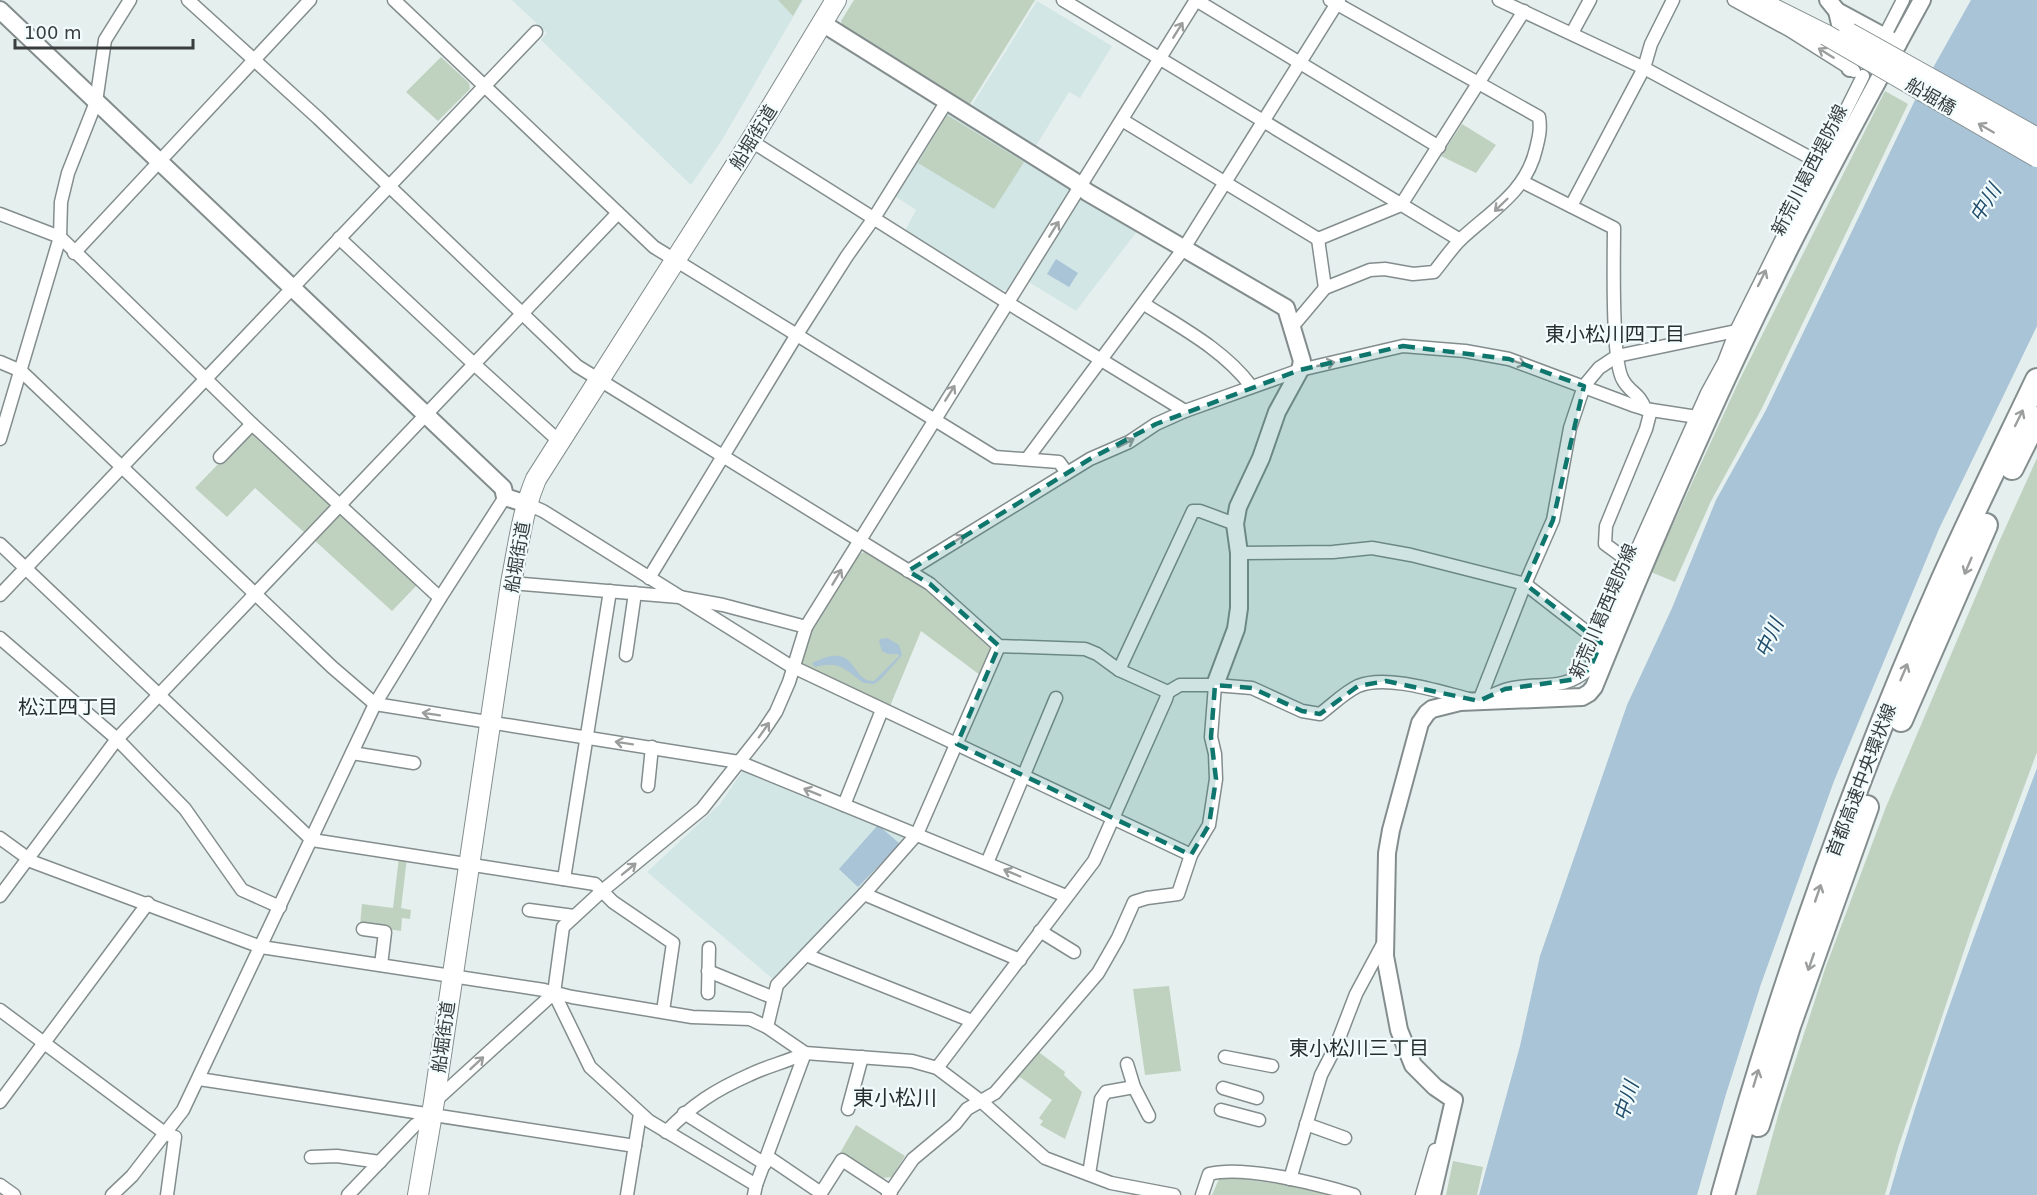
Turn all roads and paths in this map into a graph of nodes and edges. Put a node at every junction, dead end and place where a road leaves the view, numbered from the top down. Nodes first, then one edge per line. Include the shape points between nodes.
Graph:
1 (130, 0) edge
2 (188, 0) edge
3 (310, 0) edge
4 (394, 0) edge
5 (836, 0) edge
6 (1063, 0) edge
7 (1196, 0) edge
8 (1499, 0) edge
9 (1590, 0) edge
10 (1673, 0) edge
11 (1734, 0) edge
12 (1756, 0) edge
13 (1785, 0) edge
14 (1903, 0) edge
15 (1922, 0) edge
16 (1335, 1) edge
17 (0, 10) edge
18 (1524, 11) junction
19 (1830, 17) edge
20 (822, 23) junction
21 (536, 32) dead end
22 (1572, 33) junction
23 (1891, 40) junction
24 (254, 59) junction
25 (1160, 59) junction
26 (1300, 63) junction
27 (1644, 68) junction
28 (1863, 76) junction
29 (1479, 83) junction
30 (484, 86) junction
31 (947, 101) junction
32 (96, 102) junction
33 (1122, 120) junction
34 (1263, 122) junction
35 (2037, 138) edge
36 (751, 141) junction
37 (1439, 147) junction
38 (2037, 157) edge
39 (158, 161) junction
40 (1820, 163) junction
41 (1523, 182) junction
42 (1226, 183) junction
43 (389, 187) junction
44 (1081, 187) junction
45 (1401, 205) junction
46 (1571, 206) junction
47 (618, 213) junction
48 (0, 214) edge
49 (874, 218) junction
50 (60, 237) junction
51 (339, 238) junction
52 (1318, 239) junction
53 (1460, 240) junction
54 (1184, 248) junction
55 (74, 253) junction
56 (675, 260) junction
57 (290, 288) junction
58 (1325, 288) junction
59 (1008, 303) junction
60 (1144, 303) junction
61 (522, 314) junction
62 (1293, 326) junction
63 (1736, 331) junction
64 (796, 336) junction
65 (1617, 356) junction
66 (1101, 360) junction
67 (0, 362) edge
68 (474, 364) junction
69 (1729, 364) junction
70 (1300, 370) junction
71 (21, 371) junction
72 (206, 378) junction
73 (599, 380) junction
74 (2037, 380) edge
75 (1251, 386) junction
76 (1584, 386) junction
77 (1648, 409) junction
78 (1185, 411) junction
79 (425, 414) junction
80 (1697, 417) junction
81 (2037, 418) edge
82 (934, 420) junction
83 (252, 424) junction
84 (0, 439) edge
85 (560, 442) junction
86 (220, 457) dead end
87 (724, 457) junction
88 (1027, 459) junction
89 (123, 466) junction
90 (1067, 473) junction
91 (505, 497) junction
92 (527, 504) junction
93 (339, 505) junction
94 (1235, 524) junction
95 (858, 541) junction
96 (0, 544) edge
97 (1239, 553) junction
98 (1631, 563) junction
99 (26, 569) junction
100 (908, 571) junction
101 (649, 578) junction
102 (511, 584) junction
103 (1525, 584) junction
104 (610, 591) junction
105 (255, 593) junction
106 (635, 593) junction
107 (0, 595) edge
108 (679, 597) junction
109 (440, 598) junction
110 (806, 627) junction
111 (0, 638) edge
112 (1601, 643) junction
113 (999, 646) junction
114 (626, 655) dead end
115 (793, 667) junction
116 (1119, 670) junction
117 (1215, 685) junction
118 (1168, 692) junction
119 (158, 695) junction
120 (1056, 698) dead end
121 (1479, 701) junction
122 (375, 704) junction
123 (882, 710) junction
124 (491, 723) junction
125 (588, 737) junction
126 (117, 739) junction
127 (957, 744) junction
128 (652, 747) junction
129 (352, 753) junction
130 (739, 762) junction
131 (414, 763) dead end
132 (1025, 777) junction
133 (648, 786) dead end
134 (844, 805) junction
135 (1114, 818) junction
136 (917, 834) junction
137 (0, 838) edge
138 (312, 840) junction
139 (1191, 855) junction
140 (28, 859) junction
141 (987, 863) junction
142 (469, 865) junction
143 (564, 879) junction
144 (602, 891) junction
145 (864, 894) junction
146 (0, 896) edge
147 (1066, 896) junction
148 (148, 903) junction
149 (280, 907) junction
150 (530, 910) dead end
151 (574, 916) junction
152 (363, 929) dead end
153 (1040, 931) junction
154 (1385, 939) junction
155 (261, 947) junction
156 (709, 948) dead end
157 (1074, 952) dead end
158 (806, 955) junction
159 (1020, 960) junction
160 (381, 965) junction
161 (708, 971) junction
162 (452, 976) junction
163 (554, 993) junction
164 (708, 993) dead end
165 (774, 998) junction
166 (0, 1010) edge
167 (663, 1011) junction
168 (972, 1021) junction
169 (767, 1027) junction
170 (44, 1042) junction
171 (806, 1053) junction
172 (862, 1056) junction
173 (1224, 1057) dead end
174 (1127, 1064) dead end
175 (1272, 1066) dead end
176 (937, 1068) junction
177 (199, 1079) junction
178 (1134, 1087) junction
179 (1223, 1088) dead end
180 (1449, 1096) junction
181 (1257, 1098) dead end
182 (0, 1102) edge
183 (982, 1102) junction
184 (433, 1108) junction
185 (848, 1109) dead end
186 (1221, 1110) dead end
187 (684, 1113) junction
188 (640, 1114) junction
189 (1149, 1116) dead end
190 (1259, 1120) dead end
191 (1306, 1124) junction
192 (666, 1132) junction
193 (166, 1134) junction
194 (1345, 1138) dead end
195 (635, 1146) junction
196 (311, 1157) dead end
197 (767, 1161) junction
198 (380, 1162) junction
199 (1089, 1174) junction
200 (1290, 1179) junction
201 (0, 1185) edge
202 (755, 1190) edge
203 (890, 1193) edge
204 (14, 1195) edge
205 (112, 1195) edge
206 (167, 1195) edge
207 (348, 1195) edge
208 (418, 1195) edge
209 (627, 1195) edge
210 (1174, 1195) edge
211 (1202, 1195) edge
212 (1354, 1195) edge
213 (1422, 1195) edge
214 (1432, 1195) edge
215 (1723, 1195) edge
216 (1739, 1195) edge

1 - 32 street via 105,40
2 - 24 street
3 - 24 street
4 - 30 street
5 - 20 main road, 船堀街道
6 - 25 street
25 -> 7 street
7 - 26 street
8 - 18 street
9 - 22 street
10 - 27 street
28 -> 11 street
12 - 19 main road
13 - 19 main road
14 - 23 street
15 - 23 street, 新荒川葛西堤防線
16 - 26 street
16 - 29 street
17 - 32 street
18 - 22 street
18 - 29 street
19 - 23 street
19 - 28 street
19 - 35 main road, 船堀橋, bridge
38 -> 19 main road, 船堀橋, bridge
20 - 31 street
20 - 36 main road, 船堀街道
21 - 30 street
22 - 27 street
23 - 28 street, 新荒川葛西堤防線
24 - 39 street
24 - 43 street
25 - 33 street
25 - 34 street
26 - 34 street
26 - 37 street
27 - 40 street
27 - 46 street
28 - 40 street
28 - 69 street, 新荒川葛西堤防線 via 1789,249
29 - 37 street
29 - 41 street via 1539,117 1541,128 1534,159
30 - 43 street
30 - 47 street
31 - 44 street
31 - 49 street
32 - 39 street
32 - 50 street via 68,173
33 - 42 street
33 - 44 street
34 - 42 street
34 - 45 street
36 - 49 street
36 - 56 main road, 船堀街道
37 - 45 street
39 - 55 street
39 - 57 street
63 -> 40 street
41 - 46 street
41 -> 53 street
42 - 52 street
42 - 54 street
43 - 51 street
43 - 61 street
44 - 54 street
59 -> 44 street
45 - 52 street
45 - 53 street
46 - 65 street via 1614,228
47 - 56 street via 654,247
47 - 61 street
48 - 50 street
49 - 59 street
49 - 64 street
50 - 55 street
50 - 71 street
51 - 57 street
51 - 68 street
52 - 58 street
53 - 58 street via 1434,272 1370,270
54 - 60 street
54 - 62 street via 1286,308
55 - 72 street
56 - 64 street
56 - 73 main road, 船堀街道
57 - 72 street
57 - 79 street
58 - 62 street
59 - 66 street
82 -> 59 street
60 - 66 street
60 - 75 street via 1212,347
61 - 68 street
61 - 73 street via 577,366
62 - 70 street via 1302,361
63 - 65 street
63 - 69 street
64 - 82 street
64 - 87 street
65 - 76 street via 1599,368
65 - 77 street via 1622,380
66 - 78 street
66 - 88 street
67 - 71 street
68 - 79 street
68 - 85 street
69 - 80 street via 1707,393
69 - 121 street, 新荒川葛西堤防線 via 1589,693 1574,698
70 - 75 street
70 -> 76 street via 1403,346 1509,359
70 - 94 street via 1277,412 1238,507
71 - 84 street
71 - 89 street
72 - 83 street
72 - 89 street
73 - 85 main road, 船堀街道
73 - 87 street
215 -> 74 highway, 首都高速中央環状線 via 1773,1022 1855,794 1943,580
75 - 78 street
76 - 77 street
76 - 103 street via 1570,428 1553,520
77 - 80 street
77 - 98 street via 1646,429 1606,526 1605,544
90 -> 78 street
79 - 91 street via 503,488
79 - 93 street
80 - 98 street
81 -> 216 highway, 首都高速中央環状線 via 1976,547 1877,777 1790,1026
82 - 88 street via 995,457
82 - 95 street
83 - 86 street
83 - 93 street
85 - 92 main road, 船堀街道 via 536,479
87 - 95 street
87 - 101 street
88 - 90 street via 1059,462
89 - 99 street
89 - 105 street
100 -> 90 street
91 - 92 street
91 - 109 street
92 - 101 street
92 - 102 main road, 船堀街道
93 - 105 street
93 - 109 street
94 - 97 street
94 - 116 street via 1193,511
95 - 100 street
110 -> 95 street
96 - 99 street
97 - 103 street via 1372,548
97 - 117 street via 1236,629
98 - 112 street
99 - 107 street
99 - 119 street
100 - 113 street via 930,584
101 - 108 street
102 - 104 street
102 - 124 main road, 船堀街道
103 - 112 street
103 - 121 street
104 - 106 street
104 - 125 street
105 - 119 street
105 - 122 street
106 - 108 street
106 - 114 street
108 - 110 street
108 - 115 street
109 - 122 street
110 - 115 street
111 - 126 street
112 - 121 street via 1590,668 1577,679 1551,686 1506,689
113 - 116 street via 1085,650
113 - 127 street
115 - 123 street
130 -> 115 street via 776,712
116 - 118 street
117 - 118 street via 1180,685
117 - 121 street via 1252,688 1302,711 1320,714 1358,686 1386,681
117 - 139 street via 1211,737 1215,779 1209,825
118 - 135 street
119 - 126 street
119 - 138 street
120 - 132 street
121 - 154 street, 新荒川葛西堤防線 via 1432,709 1420,723 1387,853
124 -> 122 street
122 - 129 street
123 - 127 street
123 - 134 street
124 - 125 street
124 - 142 main road, 船堀街道
128 -> 125 street
125 - 143 street
126 - 140 street
126 - 149 street via 185,809 242,890
127 - 132 street
127 - 136 street
128 - 130 street
128 - 133 street
129 - 131 street
129 - 138 street
134 -> 130 street
144 -> 130 street via 702,809
132 - 135 street
132 - 141 street
134 - 136 street
135 - 139 street
135 - 147 street via 1094,861
136 - 141 street
136 - 145 street
137 - 140 street
138 - 142 street
138 - 149 street
139 - 183 street via 1178,894 1134,903 1098,973 995,1093
140 - 146 street
140 - 148 street
147 -> 141 street
142 - 143 street
142 - 162 main road, 船堀街道
143 - 144 street via 596,884
144 - 151 street
144 - 167 street via 673,943
145 - 158 street
145 - 159 street
147 - 153 street
148 - 155 street
148 - 170 street
149 - 155 street
150 - 151 street
151 - 163 street via 563,927
152 - 160 street via 385,932
153 - 157 street
153 - 159 street
154 - 180 street, 新荒川葛西堤防線 via 1387,973 1407,1052 1422,1076
154 - 191 street via 1356,994
155 - 160 street
155 - 177 street
156 - 161 street
158 - 165 street via 777,985
158 - 168 street
159 - 168 street
160 - 162 street
161 - 164 street
161 - 165 street
162 - 163 street
162 - 184 main road, 船堀街道
163 - 167 street
184 -> 163 street
163 - 188 street via 590,1067
165 - 169 street
166 - 170 street
167 - 169 street via 692,1017 750,1019
168 - 176 street
169 - 171 street
170 - 182 street
170 - 193 street
171 - 172 street
171 - 187 street via 712,1093
171 - 197 street
172 - 176 street
172 - 185 street
173 - 175 street
174 - 178 street
176 - 183 street
177 - 184 street
177 - 193 street
178 - 189 street
178 - 199 street via 1106,1092 1101,1099
179 - 181 street
180 - 213 street
180 - 214 street via 1455,1100
183 - 199 street via 1036,1152
183 - 203 street via 967,1109 913,1159
184 - 195 street
184 - 198 street
184 - 208 main road, 船堀街道
186 - 190 street
187 - 192 street
187 - 197 street
188 - 192 street
188 - 195 street
191 - 194 street
191 - 200 street
192 - 202 street
193 - 205 street
193 - 206 street via 175,1137
195 - 209 street
196 - 198 street
197 - 202 street
197 - 203 street via 821,1194 842,1160
198 - 207 street
199 - 210 street via 1111,1183
200 - 211 street via 1222,1171 1209,1174
200 - 212 street
201 - 204 street

